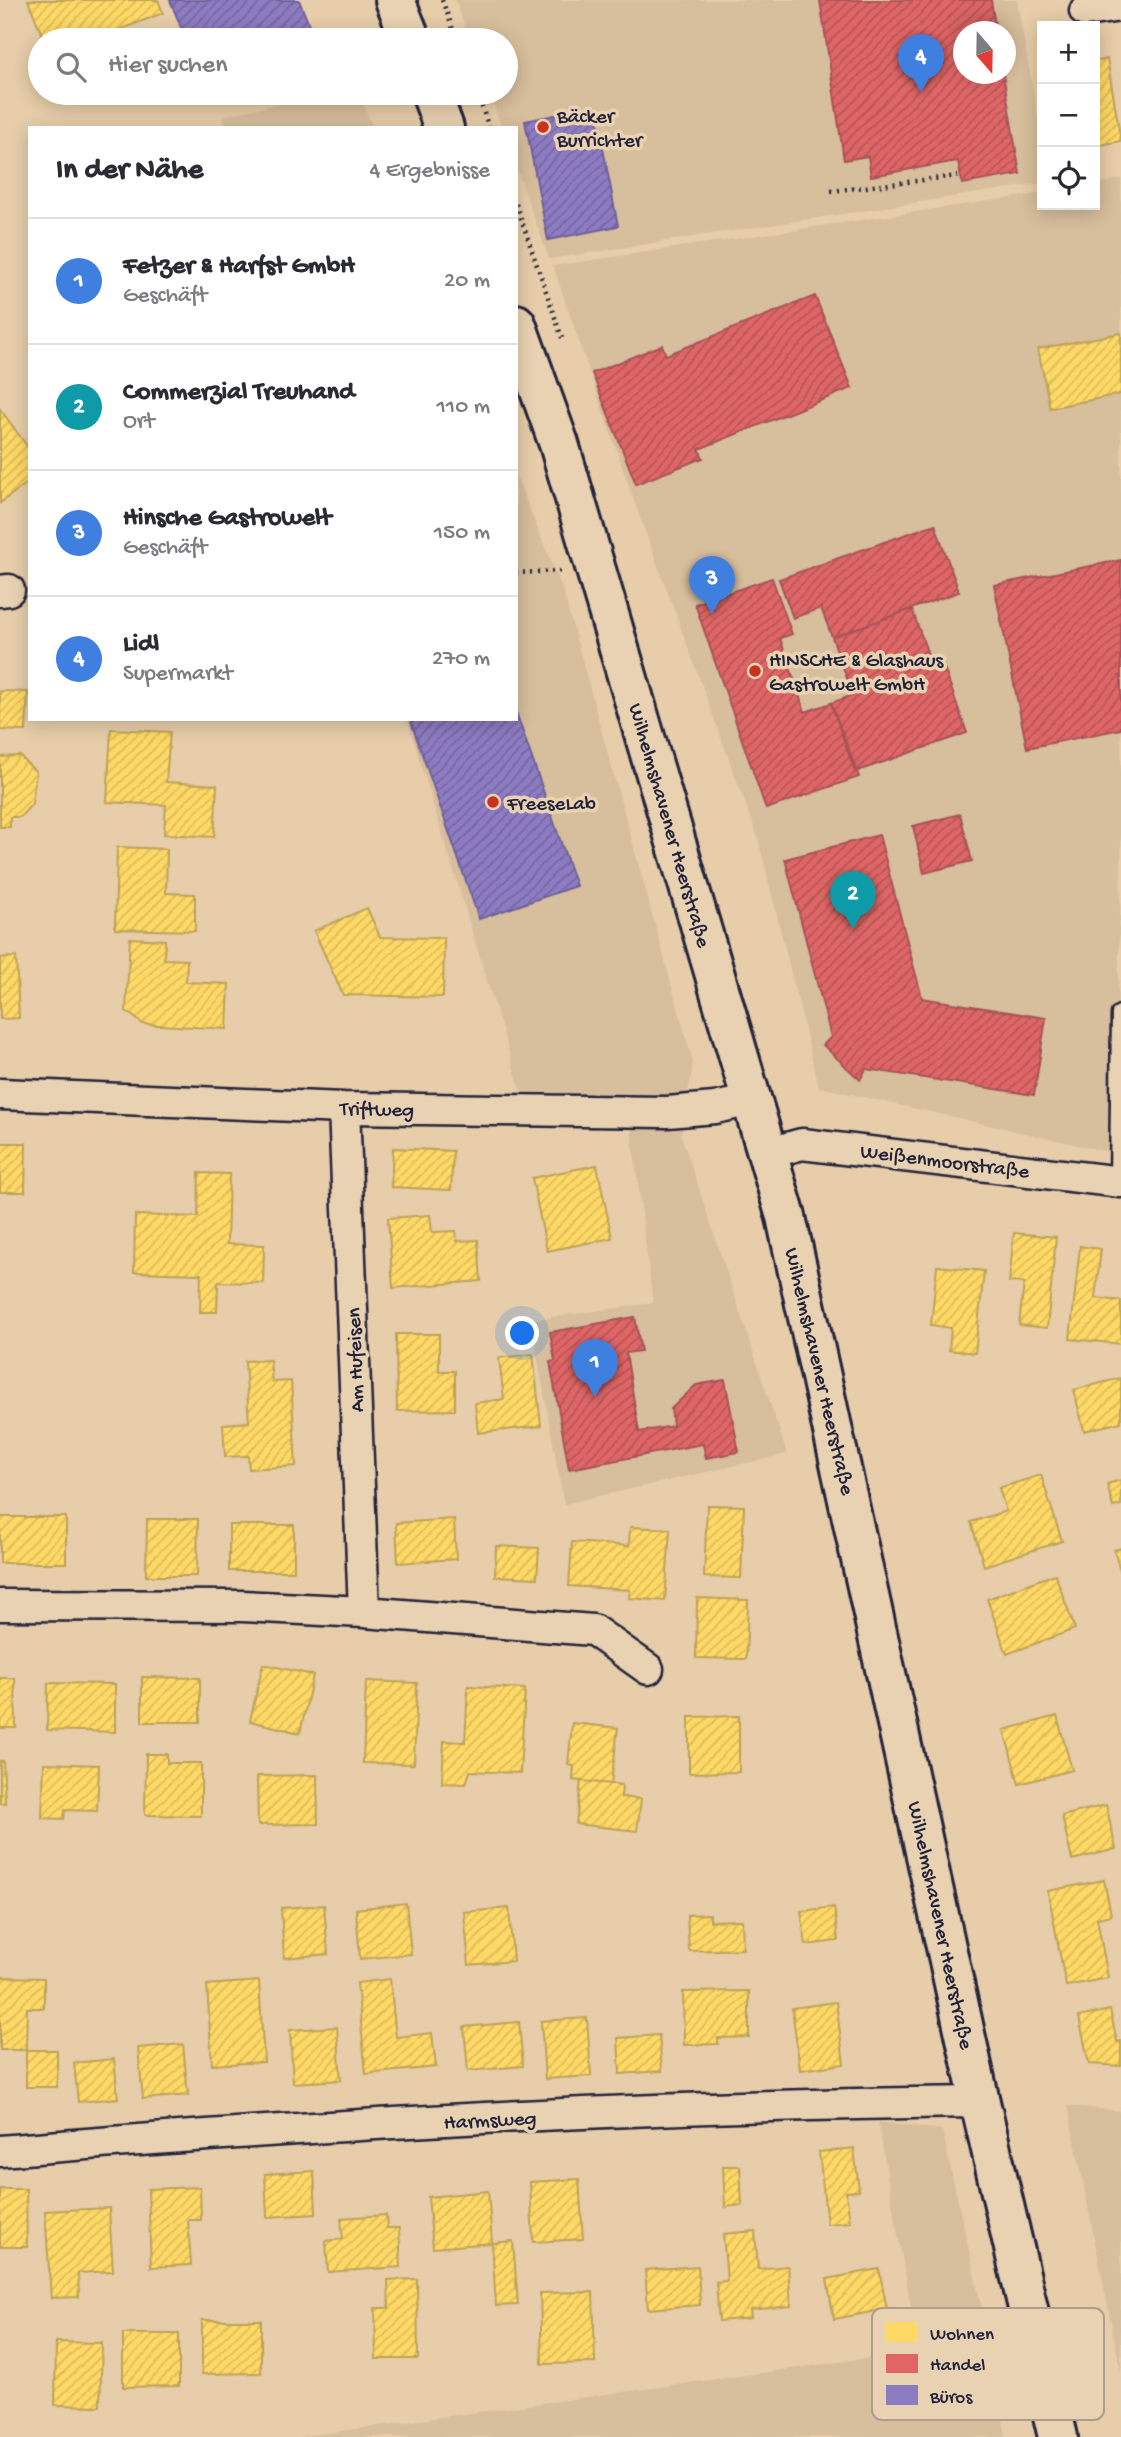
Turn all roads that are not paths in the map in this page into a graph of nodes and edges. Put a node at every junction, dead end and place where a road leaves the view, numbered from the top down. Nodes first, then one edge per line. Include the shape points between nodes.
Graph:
1 (395, 0) edge
2 (1121, 6) edge
3 (1085, 11) dead end
4 (406, 28) edge
5 (435, 105) edge
6 (443, 126) edge
7 (518, 330) edge
8 (1120, 1014) edge
9 (0, 1094) edge
10 (752, 1100) junction
11 (344, 1108) junction
12 (769, 1153) junction
13 (1119, 1182) edge
14 (0, 1605) edge
15 (364, 1612) junction
16 (648, 1669) dead end
17 (980, 2102) junction
18 (0, 2151) edge
19 (1028, 2308) edge

1 - 4 street
2 - 3 street
5 - 6 street
7 - 10 street, Wilhelmshavener Heerstraße via 567,468
8 - 13 lane
9 - 11 street, Triftweg
10 - 11 street, Triftweg via 667,1112
10 - 12 street, Wilhelmshavener Heerstraße
11 - 15 street, Am Hufeisen
12 - 13 street, Weißenmoorstraße via 802,1144
12 - 17 street, Wilhelmshavener Heerstraße via 838,1446
14 - 15 street via 242,1606
15 - 16 street via 593,1630
17 - 18 street, Harmsweg via 467,2120
17 - 19 street, Wilhelmshavener Heerstraße

